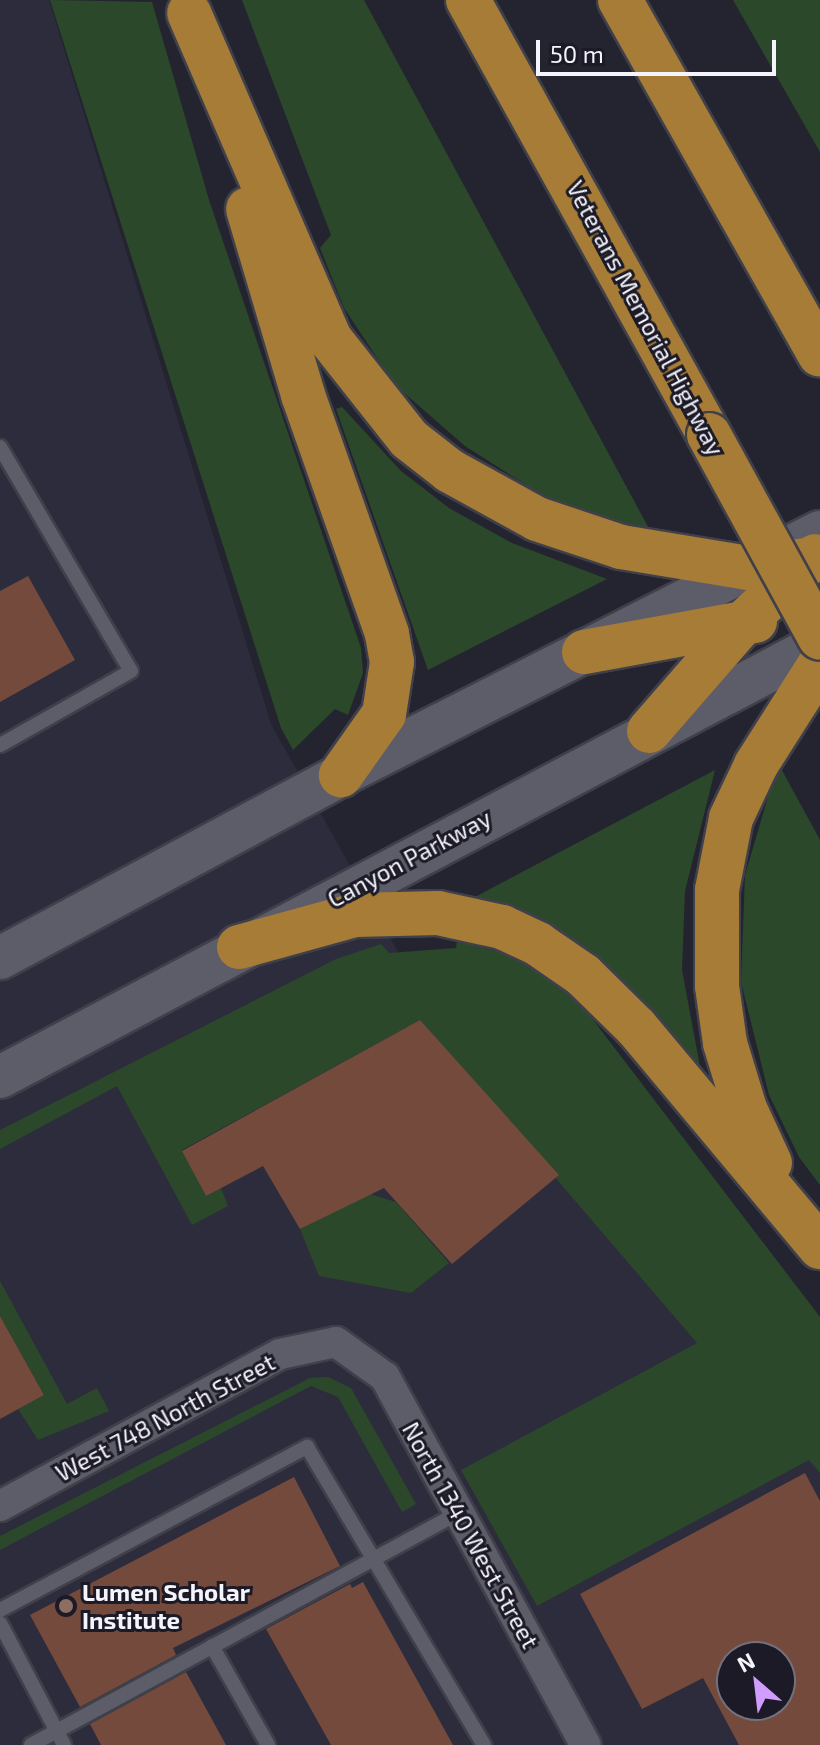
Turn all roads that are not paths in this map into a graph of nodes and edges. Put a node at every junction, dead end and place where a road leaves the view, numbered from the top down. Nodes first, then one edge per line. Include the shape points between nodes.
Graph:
1 (468, 0) edge
2 (620, 0) edge
3 (188, 6) edge
4 (820, 355) edge
5 (0, 447) edge
6 (818, 550) edge
7 (751, 567) junction
8 (820, 609) edge
9 (743, 623) junction
10 (820, 641) edge
11 (584, 652) junction
12 (820, 664) edge
13 (649, 731) junction
14 (0, 745) edge
15 (341, 775) junction
16 (239, 947) junction
17 (0, 958) edge
18 (0, 1077) edge
19 (820, 1234) edge
20 (820, 1247) edge
21 (336, 1342) joint
22 (0, 1506) edge
23 (459, 1513) junction
24 (374, 1559) junction
25 (0, 1610) edge
26 (0, 1623) edge
27 (212, 1646) junction
28 (56, 1731) junction
29 (581, 1743) edge
30 (31, 1745) edge
31 (64, 1745) edge
32 (268, 1745) edge
33 (484, 1745) edge

1 - 10 highway, Veterans Memorial Highway, bridge
2 - 4 highway
3 - 7 highway via 330,339 409,439 450,471 537,519 621,547
3 - 15 highway via 303,395 387,634 391,688 384,714
5 - 14 lane via 131,671
6 - 7 highway
6 - 9 highway
7 - 11 main road
8 - 9 highway
9 - 11 highway
9 - 13 highway
10 - 13 main road, Canyon Parkway
11 - 15 main road
12 - 19 highway via 756,765 731,818 717,890 715,937 725,1043 745,1109 768,1159
13 - 16 main road, Canyon Parkway
15 - 17 main road
16 - 18 main road, Canyon Parkway
16 - 20 highway via 355,915 438,913 502,927 538,944 583,975 636,1027
21 - 22 street, West 748 North Street via 280,1354
21 - 23 street, North 1340 West Street via 385,1377
23 - 24 lane
23 - 29 street, North 1340 West Street
24 - 25 lane via 307,1447
24 - 27 lane
24 - 33 lane
26 - 28 lane
27 - 28 lane
27 - 32 lane
28 - 30 lane
28 - 31 lane

